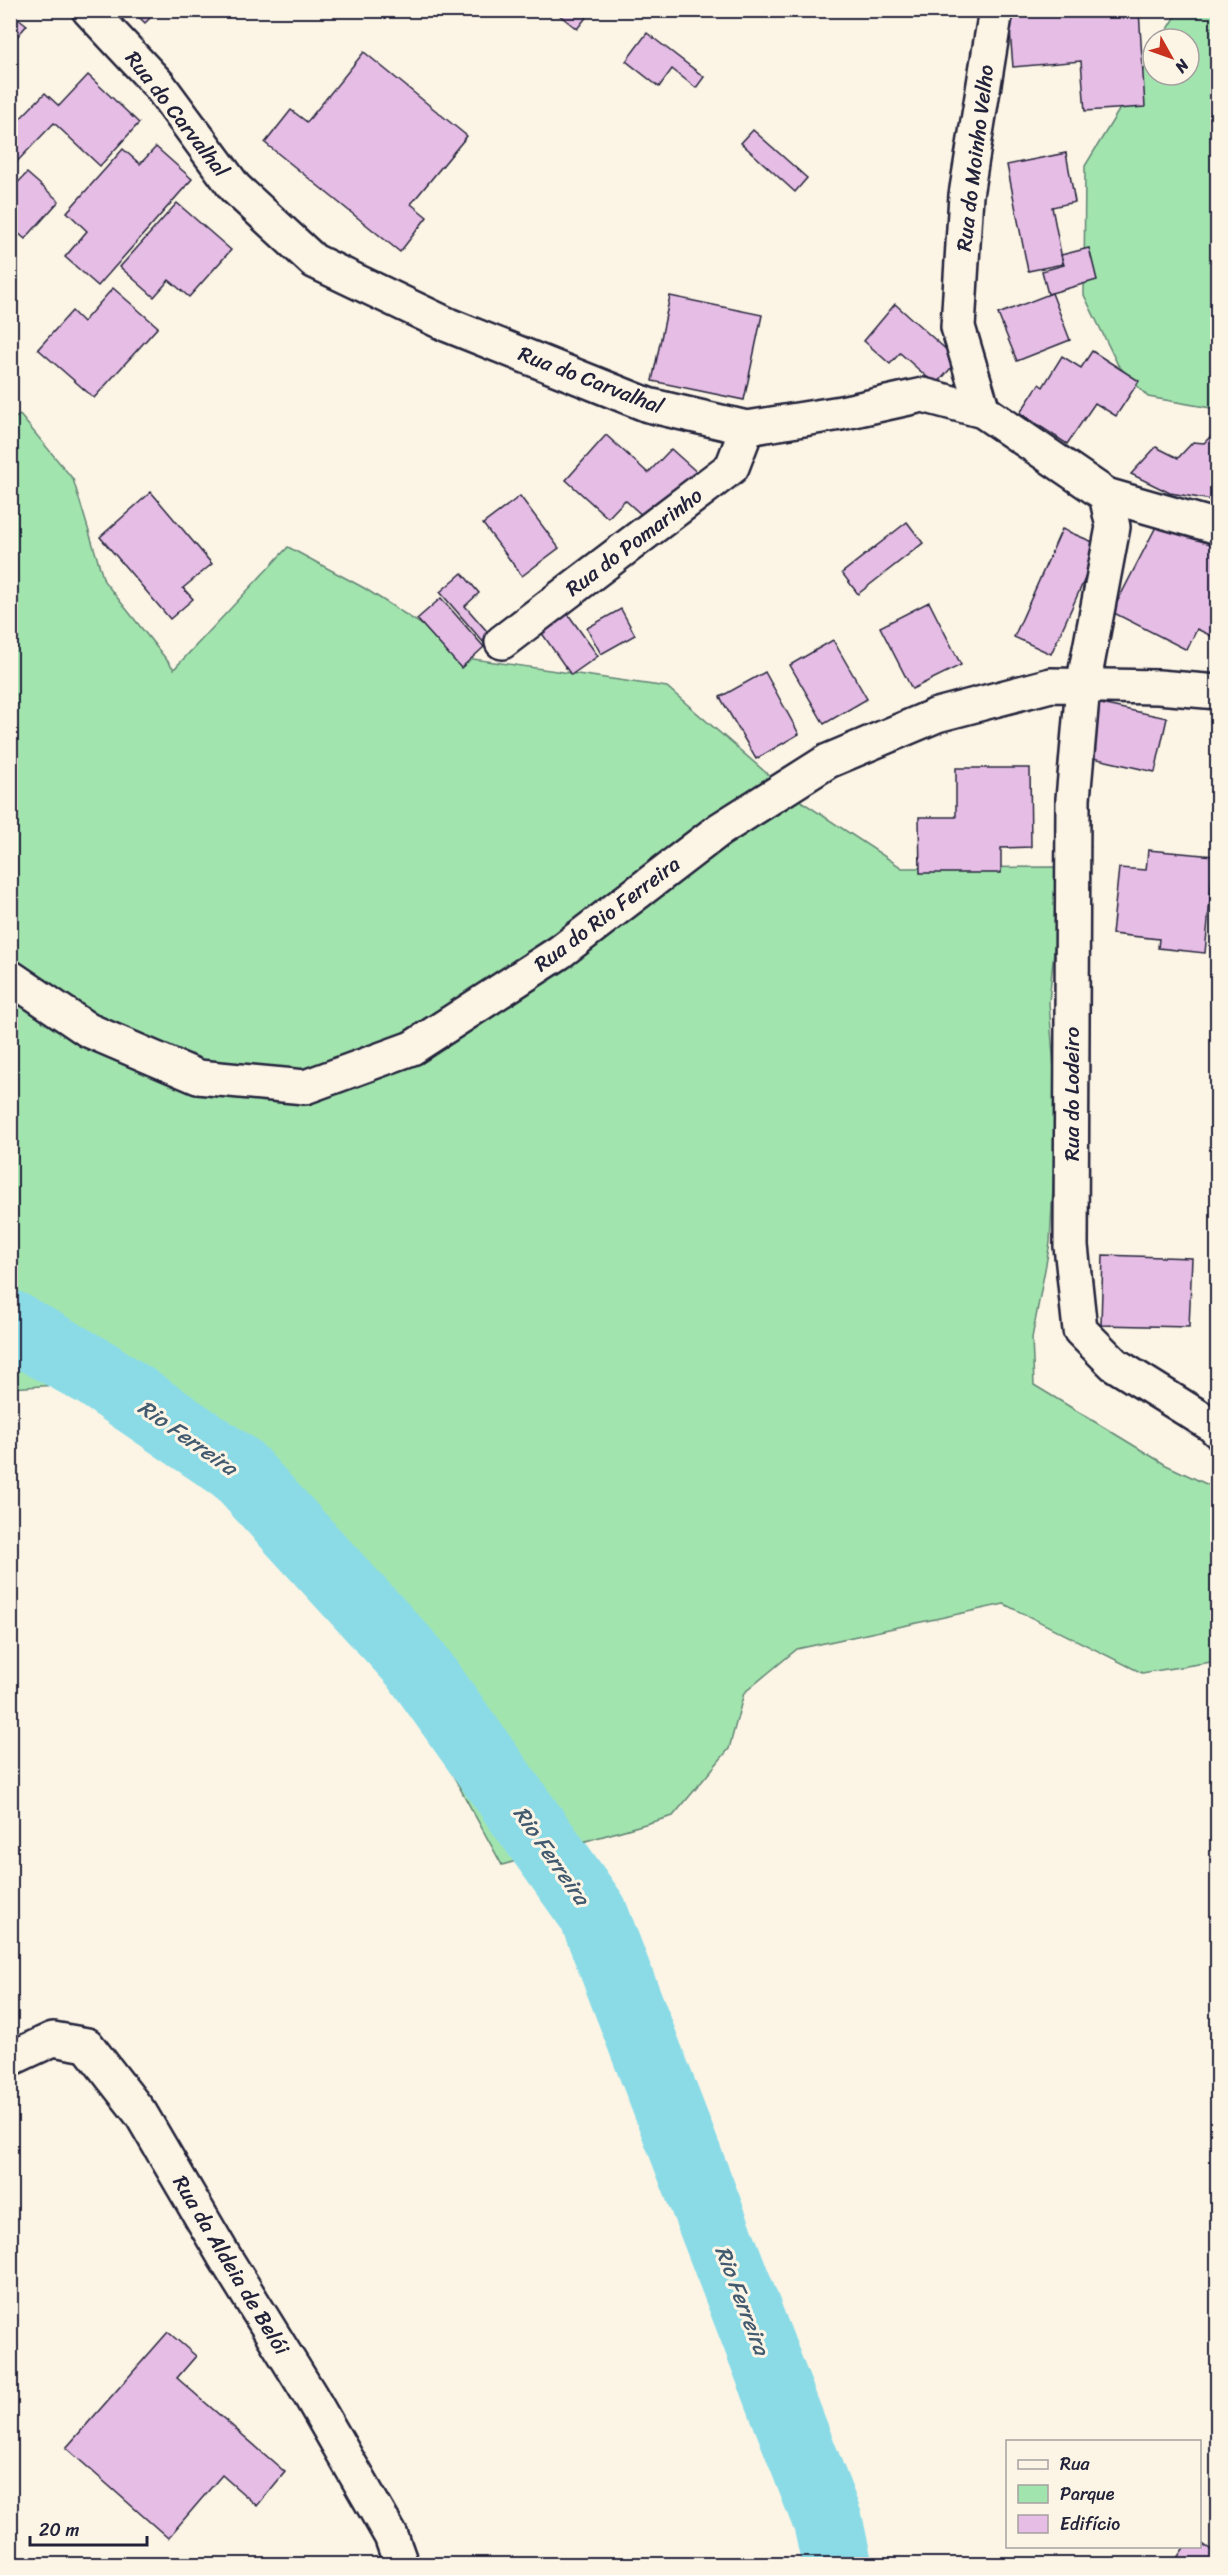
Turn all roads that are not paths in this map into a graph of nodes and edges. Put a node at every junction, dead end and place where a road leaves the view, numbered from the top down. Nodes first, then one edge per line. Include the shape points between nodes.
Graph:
1 (89, 10) edge
2 (996, 10) edge
3 (983, 411) junction
4 (747, 428) junction
5 (1106, 495) junction
6 (1218, 527) edge
7 (502, 642) dead end
8 (1083, 686) junction
9 (1218, 692) edge
10 (10, 977) edge
11 (1218, 1431) edge
12 (10, 2059) edge
13 (401, 2565) edge

1 - 4 street, Rua do Carvalhal via 159,85 235,188 314,261 448,325 648,405
2 - 3 street, Rua do Moinho Velho via 966,195 958,327
3 - 4 street, Rua do Carvalhal via 923,395
3 - 5 street, Rua do Carvalhal
4 - 7 street, Rua do Pomarinho via 732,467
5 - 6 street, Rua do Carvalhal
5 - 8 street via 1113,527
8 - 9 street, Rua do Rio Ferreira
8 - 10 street, Rua do Rio Ferreira via 1051,685 937,715 828,760 719,830 560,952 412,1048 305,1087 198,1077 88,1030
8 - 11 street, Rua do Lodeiro via 1073,799 1071,1246 1080,1330 1114,1364
12 - 13 street, Rua da Aldeia de Belói via 53,2039 87,2045 141,2114 316,2405 390,2536

